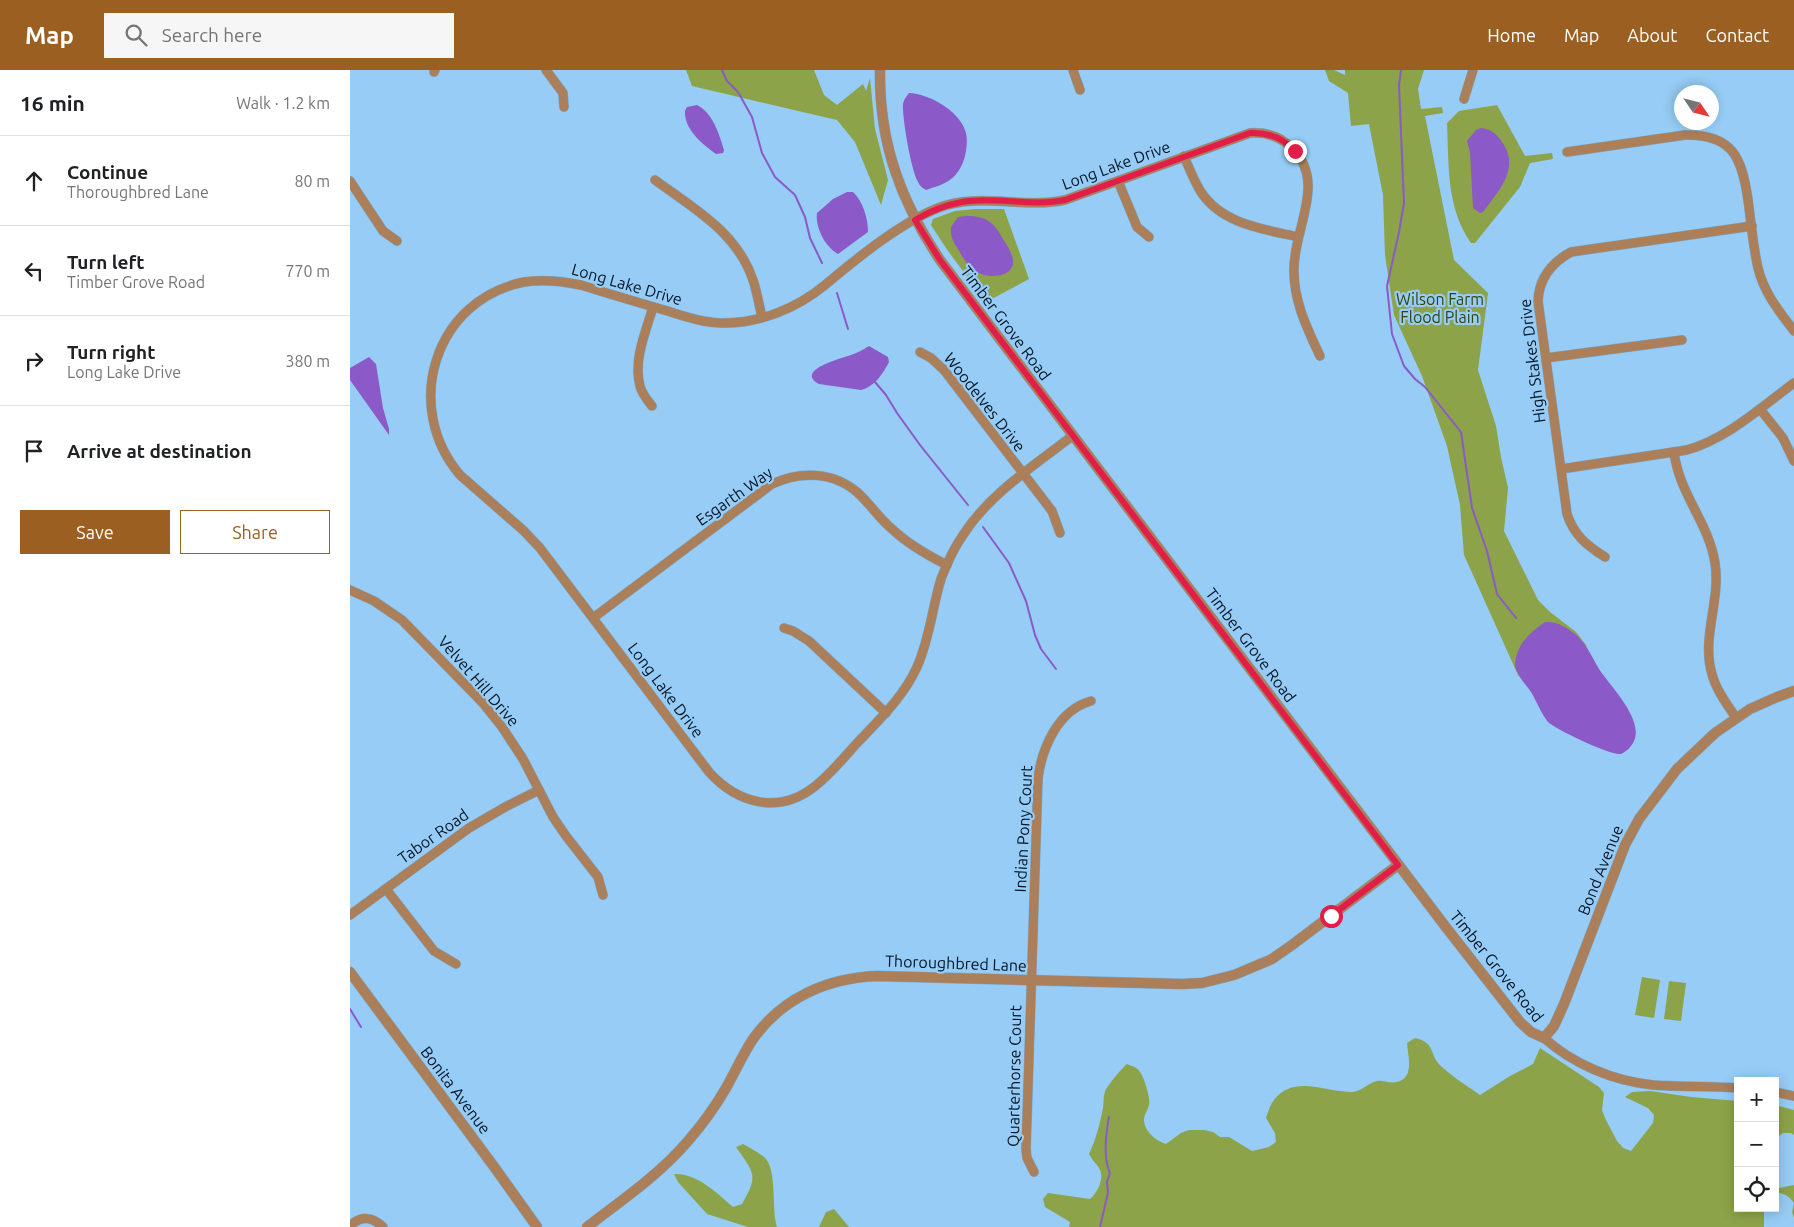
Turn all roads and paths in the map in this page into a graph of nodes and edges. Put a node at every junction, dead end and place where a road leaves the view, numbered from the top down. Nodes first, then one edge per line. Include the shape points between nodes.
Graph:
1 (546, 70) edge
2 (880, 70) edge
3 (1073, 70) edge
4 (1473, 70) edge
5 (1080, 90) dead end
6 (1464, 99) dead end
7 (564, 108) dead end
8 (1568, 152) dead end
9 (1184, 156) junction
10 (655, 180) dead end
11 (350, 181) edge
12 (1118, 181) junction
13 (915, 220) junction
14 (1752, 226) junction
15 (1149, 237) dead end
16 (1298, 237) junction
17 (397, 241) dead end
18 (653, 307) junction
19 (762, 318) junction
20 (1794, 331) edge
21 (1682, 340) dead end
22 (920, 352) dead end
23 (1320, 356) dead end
24 (1546, 358) junction
25 (1794, 382) edge
26 (652, 406) dead end
27 (1760, 409) junction
28 (1072, 436) junction
29 (1674, 452) junction
30 (1794, 461) edge
31 (1561, 469) junction
32 (1023, 474) junction
33 (1060, 533) dead end
34 (1604, 557) dead end
35 (947, 565) junction
36 (350, 590) edge
37 (593, 618) junction
38 (784, 628) dead end
39 (1794, 691) edge
40 (1090, 701) dead end
41 (886, 713) junction
42 (1736, 718) junction
43 (539, 790) junction
44 (1398, 865) junction
45 (386, 889) junction
46 (603, 895) dead end
47 (350, 915) edge
48 (456, 964) dead end
49 (350, 972) edge
50 (1031, 980) junction
51 (1544, 1038) junction
52 (1734, 1088) edge
53 (1779, 1093) edge
54 (1794, 1096) edge
55 (1034, 1172) dead end
56 (350, 1226) edge
57 (383, 1227) edge
58 (537, 1227) edge
59 (586, 1227) edge

1 - 7 street via 562,93
2 - 13 street, Timber Grove Road via 881,110 888,149
3 - 5 street
4 - 6 street
8 - 14 street via 1685,135 1714,138 1728,147 1743,170
9 - 12 street, Long Lake Drive
9 - 16 street via 1202,194 1220,212 1246,224
9 - 16 street, Long Lake Drive via 1250,133 1265,133 1288,144 1301,158 1309,177 1308,200
10 - 19 street via 711,221 735,245 753,280
11 - 17 street via 383,232
12 - 13 street, Long Lake Drive via 1052,203 963,202 940,207
12 - 15 street via 1137,227
13 - 19 street, Long Lake Drive via 810,296
13 - 28 street, Timber Grove Road via 940,260
14 - 20 street via 1762,279 1771,299
14 - 24 street, High Stakes Drive via 1581,250 1562,257 1550,267 1538,290
16 - 23 street, Long Lake Drive via 1294,268 1297,298
18 - 19 street, Long Lake Drive via 710,322
18 - 26 street via 638,366 640,386
18 - 37 street, Long Lake Drive via 563,282 535,281 509,287 481,301 456,324 440,351 431,380 434,428 452,466 532,540
21 - 24 street
22 - 32 street, Woodelves Drive via 944,370
24 - 31 street, High Stakes Drive
25 - 27 street
27 - 29 street via 1721,437
27 - 30 street via 1783,438
28 - 32 street, Long Lake Drive
28 - 44 street, Timber Grove Road
29 - 31 street
29 - 42 street via 1679,478 1713,552 1716,584 1710,666 1719,692
31 - 34 street, High Stakes Drive via 1571,525 1582,541
32 - 33 street, Woodelves Drive via 1052,511
32 - 35 street, Long Lake Drive via 977,515
35 - 37 street, Esgarth Way via 904,540 850,486 817,474 793,476 772,484
35 - 41 street, Long Lake Drive via 921,659
36 - 43 street, Velvet Hill Drive via 402,620 467,686 512,742
37 - 41 street, Long Lake Drive via 709,772 719,783 743,798 768,803 806,793
38 - 41 street via 809,641
39 - 42 street, Bond Avenue via 1764,702
40 - 50 street, Indian Pony Court via 1076,706 1062,721 1047,744 1039,768
42 - 51 street, Bond Avenue via 1696,749 1638,819 1564,1004 1554,1026
43 - 45 street, Tabor Road via 469,828
43 - 46 street, Velvet Hill Drive via 566,836 598,877
44 - 50 street, Thoroughbred Lane via 1278,955 1234,975 1182,984
44 - 51 street, Timber Grove Road via 1515,1016 1531,1032
45 - 47 street, Tabor Road
45 - 48 street via 434,951
49 - 58 street, Bonita Avenue
50 - 55 street, Quarterhorse Court via 1026,1149
50 - 59 street, Thoroughbred Lane via 860,976 808,991 764,1025 717,1102 678,1152 644,1184
51 - 52 street, Timber Grove Road via 1578,1062 1628,1080 1652,1085
53 - 54 street
56 - 57 street via 364,1218

